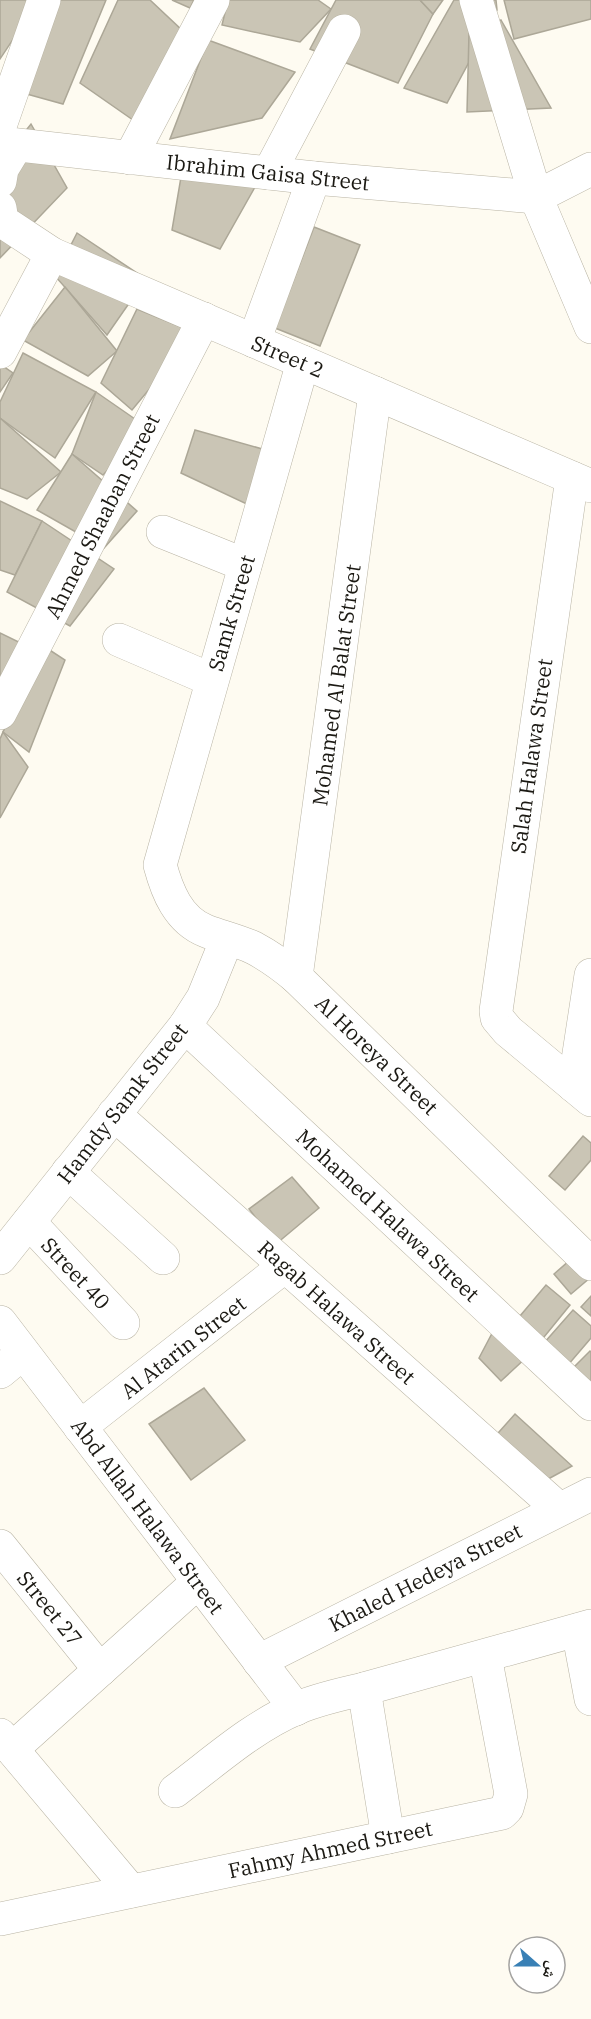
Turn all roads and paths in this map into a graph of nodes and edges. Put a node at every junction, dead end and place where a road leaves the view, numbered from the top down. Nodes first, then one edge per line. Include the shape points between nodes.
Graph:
1 (44, 0) edge
2 (213, 0) edge
3 (476, 0) edge
4 (344, 31) dead end
5 (5, 138) edge
6 (129, 158) junction
7 (591, 169) edge
8 (269, 173) junction
9 (314, 178) junction
10 (0, 181) edge
11 (536, 197) junction
12 (1, 218) edge
13 (52, 254) junction
14 (204, 319) junction
15 (591, 327) edge
16 (254, 341) junction
17 (0, 352) edge
18 (303, 362) junction
19 (375, 393) junction
20 (582, 482) edge
21 (163, 532) dead end
22 (245, 565) junction
23 (119, 640) dead end
24 (212, 680) junction
25 (0, 713) edge
26 (159, 865) joint
27 (227, 939) junction
28 (591, 975) edge
29 (296, 977) junction
30 (185, 1026) junction
31 (583, 1093) edge
32 (114, 1114) junction
33 (68, 1172) junction
34 (29, 1222) junction
35 (0, 1258) edge
36 (163, 1258) dead end
37 (591, 1264) edge
38 (285, 1266) junction
39 (0, 1322) edge
40 (123, 1323) dead end
41 (12, 1362) edge
42 (591, 1404) edge
43 (80, 1427) junction
44 (591, 1494) edge
45 (559, 1509) junction
46 (0, 1546) edge
47 (198, 1581) junction
48 (584, 1628) edge
49 (485, 1656) junction
50 (259, 1661) junction
51 (100, 1670) junction
52 (364, 1689) junction
53 (591, 1699) edge
54 (296, 1709) junction
55 (6, 1742) edge
56 (176, 1791) dead end
57 (388, 1837) junction
58 (131, 1891) junction
59 (0, 1919) edge

1 - 5 street
2 - 6 street
3 - 11 street
4 - 8 street
5 - 6 street, Ibrahim Gaisa Street
5 - 10 street
6 - 8 street, Ibrahim Gaisa Street
7 - 11 street
8 - 9 street, Ibrahim Gaisa Street
9 - 11 street, Ibrahim Gaisa Street
9 - 16 street
11 - 15 street
12 - 13 street, Street 2
13 - 14 street, Street 2
13 - 17 street
14 - 16 street, Street 2
14 - 25 street, Ahmed Shaaban Street
16 - 18 street, Street 2
18 - 19 street, Street 2
18 - 22 street, Samk Street
19 - 20 street, Street 2
19 - 29 street, Mohamed Al Balat Street
20 - 31 street, Salah Halawa Street via 495,1002 497,1018 508,1031
21 - 22 street
22 - 24 street, Samk Street
23 - 24 street
24 - 26 street, Samk Street
26 - 27 street, Al Horeya Street via 167,891 181,913 202,929
27 - 29 street, Al Horeya Street via 275,960
27 - 30 street, Hamdy Samk Street via 203,998
28 - 31 street
29 - 37 street, Al Horeya Street
30 - 32 street, Hamdy Samk Street
30 - 42 street, Mohamed Halawa Street
32 - 33 street, Hamdy Samk Street
32 - 38 street, Ragab Halawa Street
33 - 34 street, Hamdy Samk Street
33 - 36 street
34 - 35 street, Hamdy Samk Street
34 - 40 street, Street 40
38 - 43 street, Al Atarin Street
38 - 45 street, Ragab Halawa Street
39 - 41 street, Abd Allah Halawa Street
41 - 43 street, Abd Allah Halawa Street
43 - 47 street, Abd Allah Halawa Street
44 - 45 street, Khaled Hedeya Street
45 - 50 street, Khaled Hedeya Street
46 - 51 street, Street 27
47 - 50 street, Abd Allah Halawa Street
47 - 51 street
48 - 49 street
48 - 53 street
49 - 52 street
49 - 57 street, Fahmy Ahmed Street via 511,1794 507,1808 502,1813
50 - 54 street, Abd Allah Halawa Street
51 - 55 street
52 - 54 street via 329,1696
52 - 57 street
54 - 56 street via 250,1735
55 - 58 street
57 - 58 street, Fahmy Ahmed Street
58 - 59 street, Fahmy Ahmed Street

